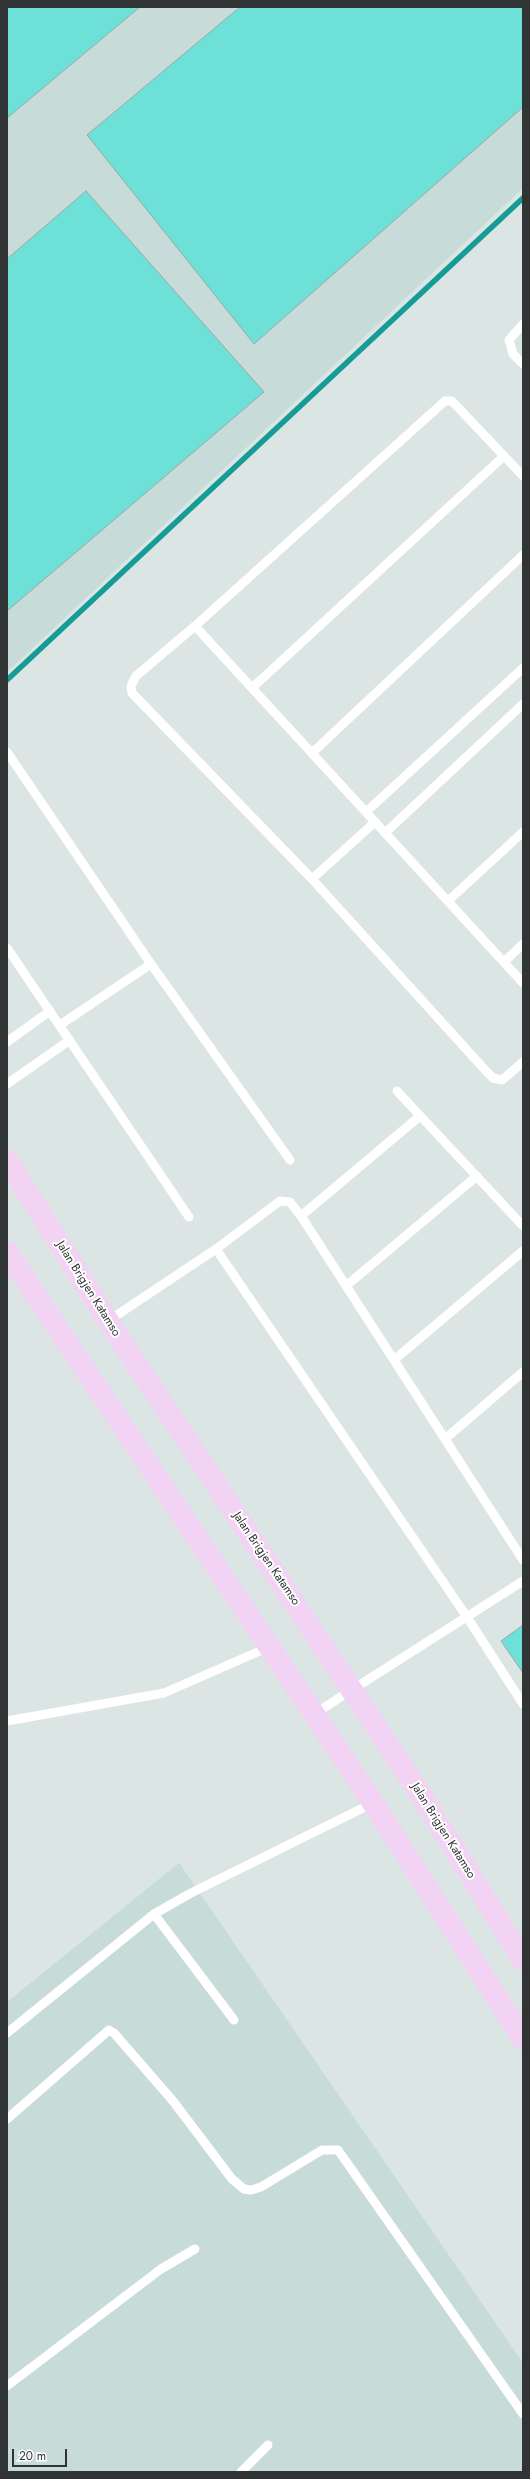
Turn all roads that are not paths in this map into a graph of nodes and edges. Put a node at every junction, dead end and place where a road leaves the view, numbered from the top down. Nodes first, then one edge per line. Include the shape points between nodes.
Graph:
1 (523, 324) edge
2 (523, 364) edge
3 (504, 456) junction
4 (523, 476) edge
5 (523, 555) edge
6 (195, 626) junction
7 (523, 668) edge
8 (252, 688) junction
9 (523, 704) edge
10 (7, 752) edge
11 (312, 753) junction
12 (366, 812) junction
13 (375, 822) junction
14 (523, 832) edge
15 (385, 833) junction
16 (312, 879) junction
17 (448, 901) junction
18 (523, 944) edge
19 (7, 948) edge
20 (504, 962) junction
21 (151, 964) junction
22 (523, 983) edge
23 (50, 1010) junction
24 (60, 1025) junction
25 (70, 1040) junction
26 (7, 1042) edge
27 (523, 1062) edge
28 (7, 1084) edge
29 (396, 1091) dead end
30 (420, 1116) junction
31 (7, 1160) edge
32 (290, 1160) dead end
33 (476, 1176) junction
34 (301, 1216) junction
35 (189, 1217) dead end
36 (523, 1226) edge
37 (216, 1249) junction
38 (523, 1251) edge
39 (7, 1252) edge
40 (346, 1286) junction
41 (108, 1321) junction
42 (394, 1360) junction
43 (523, 1372) edge
44 (445, 1438) junction
45 (523, 1560) edge
46 (523, 1581) edge
47 (467, 1617) junction
48 (269, 1647) junction
49 (353, 1689) junction
50 (523, 1704) edge
51 (314, 1714) junction
52 (7, 1721) edge
53 (373, 1803) junction
54 (154, 1914) junction
55 (523, 1960) edge
56 (234, 2020) dead end
57 (7, 2033) edge
58 (523, 2039) edge
59 (7, 2119) edge
60 (195, 2249) dead end
61 (7, 2386) edge
62 (523, 2414) edge
63 (268, 2445) dead end
64 (241, 2472) edge

1 - 2 lane via 509,340 513,354
3 - 4 lane
3 - 6 lane via 452,401 445,400
3 - 8 lane
5 - 11 lane
6 - 8 lane
6 - 16 lane via 136,676 131,686 132,693
7 - 12 lane
8 - 11 lane
9 - 15 lane
10 - 21 lane
11 - 12 lane
12 - 13 lane
13 - 15 lane
13 - 16 lane
14 - 17 lane
15 - 17 lane
16 - 27 lane via 493,1078 502,1080
17 - 20 lane
18 - 20 lane
19 - 23 lane
20 - 22 lane
21 - 24 lane
21 - 32 lane
23 - 24 lane
23 - 26 lane
24 - 25 lane
25 - 28 lane
25 - 35 lane
29 - 30 lane
30 - 33 lane
30 - 34 lane
31 - 41 highway, Jalan Brigjen Katamso
33 - 36 lane
33 - 40 lane
34 - 37 lane via 290,1202 280,1201
34 - 40 lane
37 - 41 lane
37 - 47 lane
38 - 42 lane
39 - 48 highway
40 - 42 lane
41 - 49 highway, Jalan Brigjen Katamso
42 - 44 lane
43 - 44 lane
44 - 45 lane
46 - 47 lane
47 - 49 lane
47 - 50 lane
48 - 51 highway
48 - 52 lane via 164,1693
49 - 51 lane
49 - 55 highway, Jalan Brigjen Katamso
51 - 53 highway
53 - 54 lane
53 - 58 highway
54 - 56 lane
54 - 57 lane
59 - 62 lane via 109,2030 114,2032 163,2090 232,2179 244,2189 261,2187 322,2150 338,2150
60 - 61 lane via 161,2269
63 - 64 lane

